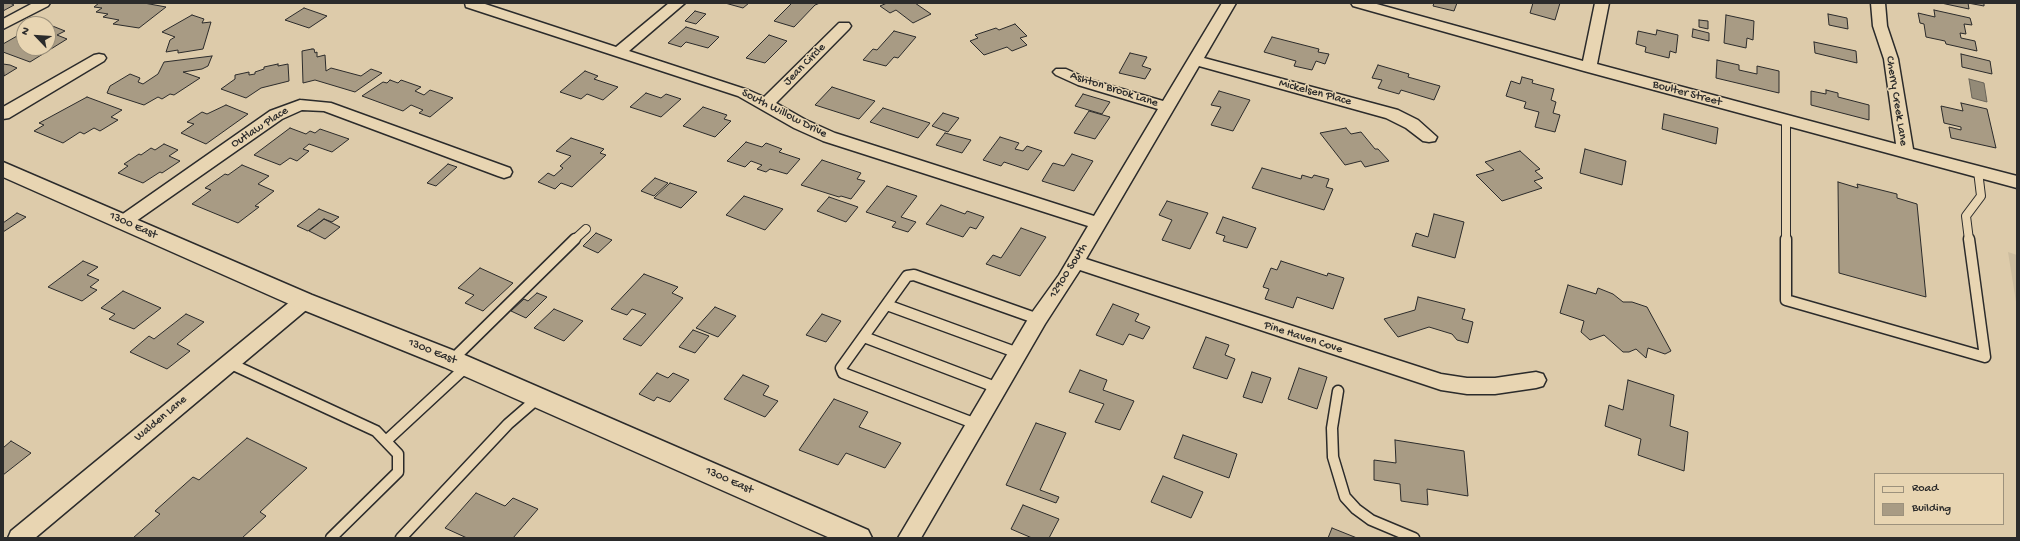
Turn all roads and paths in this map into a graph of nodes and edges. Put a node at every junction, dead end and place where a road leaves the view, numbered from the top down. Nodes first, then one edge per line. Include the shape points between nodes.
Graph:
1 (43, 3) edge
2 (678, 3) edge
3 (1229, 3) edge
4 (1358, 3) edge
5 (1602, 3) edge
6 (1878, 3) edge
7 (471, 4) dead end
8 (3, 24) edge
9 (844, 26) dead end
10 (619, 52) junction
11 (99, 58) dead end
12 (1196, 60) junction
13 (1589, 68) junction
14 (1061, 72) dead end
15 (766, 104) junction
16 (1168, 107) junction
17 (3, 114) edge
18 (1786, 121) junction
19 (1429, 137) dead end
20 (1905, 152) junction
21 (3, 169) edge
22 (1978, 171) junction
23 (504, 172) dead end
24 (2017, 182) edge
25 (123, 222) junction
26 (1098, 224) junction
27 (586, 229) dead end
28 (1075, 262) junction
29 (304, 301) junction
30 (887, 305) junction
31 (1038, 319) junction
32 (864, 337) junction
33 (1018, 353) junction
34 (229, 363) junction
35 (459, 363) junction
36 (1536, 380) dead end
37 (998, 388) junction
38 (1338, 390) dead end
39 (538, 398) junction
40 (976, 424) junction
41 (386, 441) junction
42 (19, 538) edge
43 (331, 538) edge
44 (401, 538) edge
45 (859, 538) edge
46 (909, 538) edge
47 (1414, 538) edge

1 - 8 street
2 - 10 street
3 - 12 street, 12900 South
4 - 13 street, Boulter Street
5 - 13 street
6 - 20 street, Cherry Creek Lane via 1880,26 1891,59
7 - 10 street, South Willow Drive
9 - 15 street, Jean Circle
10 - 15 street, South Willow Drive via 718,84
11 - 17 street
12 - 16 street, 12900 South
12 - 19 street, Mickelsen Place via 1392,114 1412,124
13 - 18 street, Boulter Street
14 - 16 street, Ashton Brook Lane via 1083,82
15 - 26 street, South Willow Drive via 786,117 829,137
16 - 26 street, 12900 South
18 - 20 street, Boulter Street
18 - 22 lane via 1786,300 1985,357 1966,216 1981,196
20 - 22 street, Boulter Street
21 - 25 main road, 1300 East
22 - 24 street, Boulter Street
23 - 25 street, Outlaw Place via 326,106 300,105 276,115
25 - 29 main road, 1300 East
26 - 28 street, 12900 South
27 - 35 lane
28 - 31 street, 12900 South
28 - 36 street, Pine Haven Cove via 1440,382 1481,386
29 - 34 street, Walden Lane
29 - 35 main road, 1300 East
30 - 31 lane via 907,276 914,275
30 - 32 lane
30 - 33 lane
31 - 33 street, 12900 South
32 - 37 lane
32 - 40 lane via 841,368 844,373
33 - 37 street, 12900 South
34 - 41 lane via 376,431
34 - 42 street, Walden Lane
35 - 39 main road, 1300 East
35 - 41 lane
37 - 40 street, 12900 South
38 - 47 lane via 1332,428 1333,457 1345,497 1356,510 1371,520
39 - 44 lane via 508,424
39 - 45 main road, 1300 East
40 - 46 street, 12900 South
41 - 43 lane via 398,454 398,472

